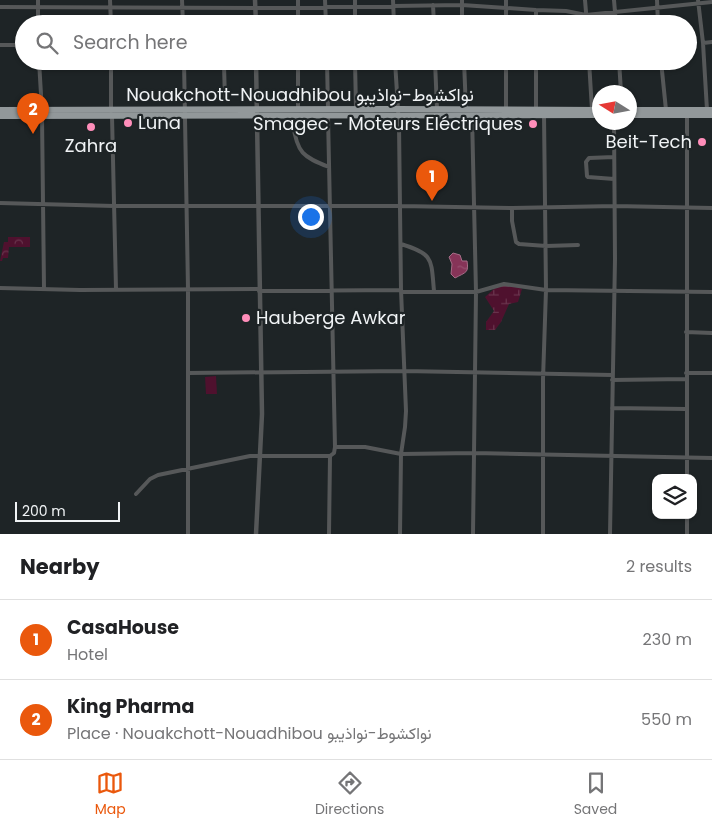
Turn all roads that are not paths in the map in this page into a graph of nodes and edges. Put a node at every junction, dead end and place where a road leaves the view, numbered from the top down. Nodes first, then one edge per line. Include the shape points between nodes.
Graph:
1 (38, 0) edge
2 (110, 0) edge
3 (182, 0) edge
4 (256, 0) edge
5 (298, 0) edge
6 (326, 0) edge
7 (355, 0) edge
8 (506, 0) edge
9 (585, 0) edge
10 (614, 0) edge
11 (657, 0) edge
12 (394, 2) edge
13 (420, 2) edge
14 (462, 2) edge
15 (698, 2) edge
16 (712, 2) edge
17 (433, 5) junction
18 (298, 6) junction
19 (326, 6) junction
20 (355, 6) junction
21 (0, 7) edge
22 (38, 8) junction
23 (110, 8) junction
24 (183, 8) junction
25 (256, 8) junction
26 (506, 8) junction
27 (658, 8) junction
28 (536, 10) junction
29 (615, 12) junction
30 (38, 15) edge
31 (110, 15) edge
32 (183, 15) edge
33 (256, 15) edge
34 (298, 15) edge
35 (326, 15) edge
36 (355, 15) edge
37 (394, 15) edge
38 (434, 15) edge
39 (462, 15) edge
40 (506, 15) edge
41 (536, 15) edge
42 (586, 15) junction
43 (615, 15) edge
44 (658, 15) edge
45 (712, 42) edge
46 (703, 43) junction
47 (0, 45) edge
48 (15, 45) edge
49 (40, 70) edge
50 (111, 70) edge
51 (184, 70) edge
52 (224, 70) edge
53 (256, 70) edge
54 (298, 70) edge
55 (327, 70) edge
56 (355, 70) edge
57 (396, 70) edge
58 (435, 70) edge
59 (464, 70) edge
60 (506, 70) edge
61 (536, 70) edge
62 (590, 70) edge
63 (620, 70) edge
64 (662, 70) edge
65 (592, 85) edge
66 (621, 85) edge
67 (225, 100) dead end
68 (356, 109) junction
69 (0, 110) edge
70 (298, 110) junction
71 (437, 110) junction
72 (466, 110) junction
73 (506, 110) junction
74 (536, 110) junction
75 (592, 110) edge
76 (637, 110) edge
77 (666, 110) junction
78 (710, 111) edge
79 (398, 112) junction
80 (42, 113) junction
81 (111, 113) junction
82 (185, 113) junction
83 (257, 113) junction
84 (328, 113) junction
85 (472, 115) junction
86 (544, 115) junction
87 (592, 115) edge
88 (637, 115) edge
89 (687, 115) junction
90 (0, 116) edge
91 (293, 124) dead end
92 (614, 130) edge
93 (614, 157) junction
94 (329, 167) junction
95 (614, 179) junction
96 (0, 204) edge
97 (42, 204) junction
98 (114, 206) junction
99 (186, 206) junction
100 (258, 206) junction
101 (330, 206) junction
102 (401, 206) junction
103 (615, 206) junction
104 (474, 207) junction
105 (545, 207) junction
106 (512, 208) junction
107 (687, 208) junction
108 (712, 208) edge
109 (401, 244) junction
110 (578, 245) dead end
111 (546, 246) junction
112 (0, 288) edge
113 (44, 288) junction
114 (116, 289) junction
115 (188, 289) junction
116 (259, 290) junction
117 (332, 290) junction
118 (546, 290) junction
119 (614, 290) junction
120 (401, 291) junction
121 (434, 291) junction
122 (476, 292) junction
123 (686, 292) junction
124 (712, 292) edge
125 (686, 332) junction
126 (712, 333) edge
127 (334, 371) junction
128 (404, 371) junction
129 (261, 372) junction
130 (476, 372) junction
131 (686, 372) junction
132 (188, 373) junction
133 (712, 373) edge
134 (543, 374) junction
135 (612, 377) junction
136 (686, 379) junction
137 (612, 408) junction
138 (686, 408) junction
139 (335, 447) junction
140 (474, 453) junction
141 (402, 454) junction
142 (260, 455) junction
143 (330, 456) junction
144 (544, 456) junction
145 (612, 456) junction
146 (687, 457) junction
147 (712, 458) edge
148 (189, 468) junction
149 (687, 474) edge
150 (136, 494) dead end
151 (687, 519) edge
152 (188, 534) edge
153 (256, 534) edge
154 (329, 534) edge
155 (400, 534) edge
156 (473, 534) edge
157 (543, 534) edge
158 (610, 534) edge
159 (687, 534) edge

1 - 22 street
2 - 23 street
3 - 24 street
4 - 25 street
5 - 18 street
6 - 19 street
7 - 20 street
8 - 26 street
9 - 42 street
10 - 29 street
11 - 27 street
12 - 13 street
12 - 20 street
12 - 37 street
13 - 17 street
14 - 17 street
14 - 26 street
14 - 39 street
15 - 16 street
15 - 27 street
15 - 46 street
17 - 38 street
18 - 19 street
18 - 25 street
18 - 34 street
19 - 20 street
19 - 35 street
20 - 36 street
21 - 22 street
22 - 23 street
22 - 30 street
23 - 24 street
23 - 31 street
24 - 25 street
24 - 32 street
25 - 33 street
26 - 28 street
26 - 40 street
27 - 29 street
27 - 44 street
28 - 41 street
28 - 42 street
29 - 42 street
29 - 43 street
45 - 46 street
46 - 78 street
47 - 48 street
49 - 80 street
50 - 81 street
51 - 82 street
52 - 67 street
53 - 83 street
54 - 70 street
55 - 84 street
56 - 68 street
57 - 79 street
58 - 71 street
59 - 72 street
60 - 73 street
61 - 74 street
62 - 65 street
63 - 66 street
64 - 77 street
68 - 79 highway, Nouakchott-Nouadhibou نواكشوط-نواذيبو
68 - 84 highway, Nouakchott-Nouadhibou نواكشوط-نواذيبو
69 - 80 highway, Nouakchott-Nouadhibou نواكشوط-نواذيبو
70 - 83 highway, Nouakchott-Nouadhibou نواكشوط-نواذيبو
70 - 84 highway, Nouakchott-Nouadhibou نواكشوط-نواذيبو
71 - 72 highway, Nouakchott-Nouadhibou نواكشوط-نواذيبو
71 - 79 highway, Nouakchott-Nouadhibou نواكشوط-نواذيبو
72 - 73 highway, Nouakchott-Nouadhibou نواكشوط-نواذيبو
73 - 74 highway, Nouakchott-Nouadhibou نواكشوط-نواذيبو
74 - 75 highway, Nouakchott-Nouadhibou نواكشوط-نواذيبو
76 - 77 highway
77 - 78 highway
78 - 89 highway
79 - 84 highway, Nouakchott-Nouadhibou نواكشوط-نواذيبو
79 - 85 highway, Nouakchott-Nouadhibou نواكشوط-نواذيبو
79 - 102 street
80 - 81 highway, Nouakchott-Nouadhibou نواكشوط-نواذيبو
80 - 90 highway, Nouakchott-Nouadhibou نواكشوط-نواذيبو
80 - 97 street
81 - 82 highway, Nouakchott-Nouadhibou نواكشوط-نواذيبو
81 - 98 street
82 - 83 highway, Nouakchott-Nouadhibou نواكشوط-نواذيبو
82 - 99 street
83 - 84 highway, Nouakchott-Nouadhibou نواكشوط-نواذيبو
83 - 100 street
84 - 94 street
85 - 86 highway, Nouakchott-Nouadhibou نواكشوط-نواذيبو
85 - 104 street
86 - 87 highway, Nouakchott-Nouadhibou نواكشوط-نواذيبو
86 - 105 street
88 - 89 highway
89 - 107 street
91 - 94 street via 295,142 302,152
92 - 93 street
93 - 95 street
93 - 95 street via 589,158 586,162 588,177
94 - 101 street
95 - 103 street
96 - 97 street
97 - 98 street
97 - 113 street
98 - 99 street
98 - 114 street
99 - 100 street
99 - 115 street
100 - 101 street
100 - 116 street
101 - 102 street
101 - 117 street
102 - 104 street
102 - 109 street
103 - 105 street
103 - 107 street
103 - 119 street
104 - 106 street
104 - 122 street
105 - 106 street
105 - 111 street
106 - 111 street via 516,242
107 - 108 street
107 - 123 street
109 - 120 street
109 - 121 street via 418,249 429,258
110 - 111 street
111 - 118 street
112 - 113 street
113 - 114 street
114 - 115 street
115 - 116 street
115 - 132 street
116 - 117 street
116 - 129 street
117 - 120 street
117 - 127 street
118 - 119 street
118 - 122 street via 504,284
118 - 134 street
119 - 123 street
119 - 135 street
120 - 121 street
120 - 128 street
121 - 122 street
122 - 130 street
123 - 124 street
123 - 125 street
125 - 126 street
125 - 131 street
127 - 128 street
127 - 129 street
127 - 139 street
128 - 130 street
128 - 141 street
129 - 132 street
129 - 142 street
130 - 134 street
130 - 140 street
131 - 133 street
131 - 136 street
132 - 148 street
134 - 135 street
134 - 144 street
135 - 136 street
135 - 137 street
136 - 138 street
137 - 138 street
137 - 145 street
138 - 146 street
139 - 141 street via 365,447
139 - 143 street
140 - 141 street
140 - 144 street
140 - 156 street
141 - 155 street
142 - 143 street
142 - 148 street
142 - 153 street
143 - 154 street
144 - 145 street
144 - 157 street
145 - 146 street
145 - 158 street
146 - 147 street
146 - 149 street
148 - 150 street via 158,475
148 - 152 street
151 - 159 street

